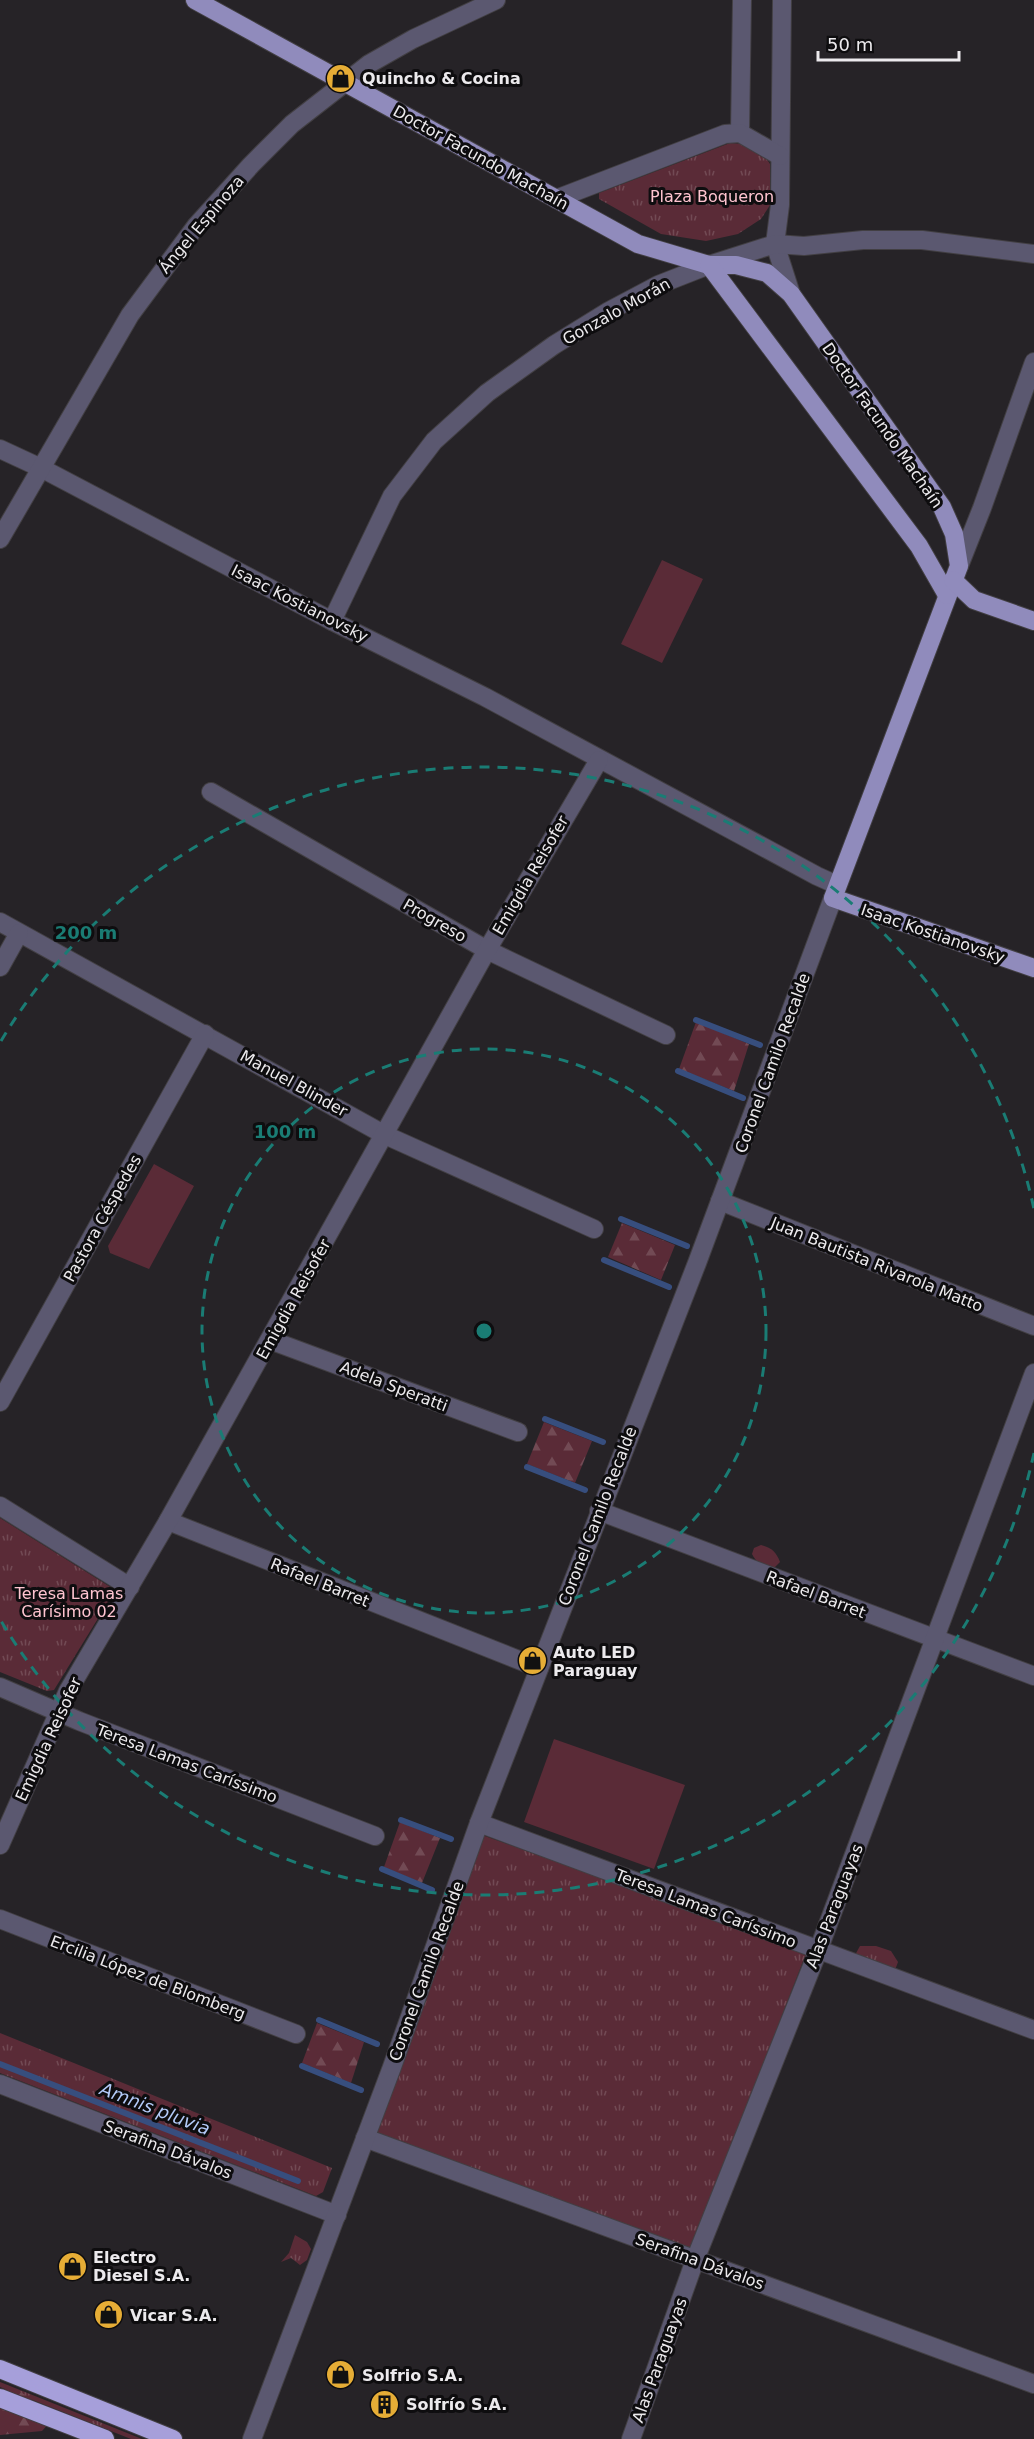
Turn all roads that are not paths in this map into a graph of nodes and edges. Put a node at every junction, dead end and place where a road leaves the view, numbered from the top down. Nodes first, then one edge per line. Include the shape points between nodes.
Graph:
1 (195, 0) edge
2 (496, 0) edge
3 (742, 0) edge
4 (782, 0) edge
5 (346, 82) junction
6 (740, 133) junction
7 (780, 156) junction
8 (556, 199) junction
9 (775, 244) junction
10 (1034, 254) edge
11 (709, 264) junction
12 (791, 294) junction
13 (1034, 362) edge
14 (0, 449) edge
15 (41, 468) junction
16 (0, 539) edge
17 (953, 580) junction
18 (332, 621) junction
19 (1034, 621) edge
20 (599, 759) junction
21 (211, 792) dead end
22 (835, 891) junction
23 (0, 922) edge
24 (19, 933) junction
25 (487, 950) junction
26 (0, 967) edge
27 (1034, 968) edge
28 (205, 1035) junction
29 (666, 1035) dead end
30 (385, 1135) junction
31 (720, 1201) junction
32 (594, 1229) dead end
33 (1034, 1326) edge
34 (270, 1340) junction
35 (1034, 1373) edge
36 (0, 1402) edge
37 (518, 1432) dead end
38 (0, 1506) edge
39 (599, 1511) junction
40 (168, 1521) junction
41 (130, 1587) junction
42 (934, 1639) junction
43 (539, 1668) junction
44 (1034, 1676) edge
45 (0, 1687) edge
46 (59, 1712) junction
47 (479, 1823) junction
48 (375, 1836) dead end
49 (0, 1845) edge
50 (0, 1919) edge
51 (818, 1951) junction
52 (1034, 2030) edge
53 (296, 2034) dead end
54 (0, 2084) edge
55 (365, 2138) junction
56 (337, 2215) junction
57 (695, 2260) junction
58 (0, 2369) edge
59 (1034, 2384) edge
60 (0, 2398) edge
61 (105, 2439) edge
62 (173, 2439) edge
63 (252, 2439) edge
64 (631, 2439) edge

1 - 5 main road, Doctor Facundo Machaín
2 - 5 street, Ángel Espinoza via 413,39
3 - 6 street
4 - 7 street
5 - 8 main road, Doctor Facundo Machaín
5 - 15 street, Ángel Espinoza via 292,124 196,226 130,315
6 - 7 street
6 - 8 street via 725,134
7 - 9 street
8 - 11 main road, Doctor Facundo Machaín via 638,244
9 - 10 street, Gonzalo Morán via 922,240
9 - 11 street, Gonzalo Morán
9 - 12 street
11 - 12 main road, Doctor Facundo Machaín via 766,273
11 - 17 main road via 920,546
11 - 18 street, Gonzalo Morán via 658,285 554,345 487,393 434,441 392,496
12 - 17 main road, Doctor Facundo Machaín via 942,507 954,534
13 - 17 street, Coronel Camilo Recalde
14 - 15 street, Isaac Kostianovsky
15 - 16 street, Ángel Espinoza
15 - 18 street, Isaac Kostianovsky
17 - 19 main road via 974,600
17 - 22 main road, Coronel Camilo Recalde
18 - 20 street, Isaac Kostianovsky
20 - 22 street, Isaac Kostianovsky via 817,876
20 - 25 street, Emigdia Reisofer
21 - 25 street, Progreso
22 - 27 main road, Isaac Kostianovsky
22 - 31 street, Coronel Camilo Recalde
23 - 24 street, Manuel Blinder
24 - 26 street
24 - 28 street, Manuel Blinder
25 - 29 street, Progreso
25 - 30 street, Emigdia Reisofer
28 - 30 street, Manuel Blinder
28 - 36 street, Pastora Céspedes
30 - 32 street, Manuel Blinder
30 - 34 street, Emigdia Reisofer
31 - 33 street, Juan Bautista Rivarola Matto
31 - 39 street, Coronel Camilo Recalde
34 - 37 street, Adela Speratti
34 - 40 street, Emigdia Reisofer
35 - 42 street, Alas Paraguayas
38 - 41 street
39 - 42 street, Rafael Barret
39 - 43 street, Coronel Camilo Recalde
40 - 41 street, Emigdia Reisofer
40 - 43 street, Rafael Barret
41 - 46 street, Emigdia Reisofer
42 - 44 street, Rafael Barret
42 - 51 street, Alas Paraguayas
43 - 47 street, Coronel Camilo Recalde
45 - 46 street, Teresa Lamas Caríssimo
46 - 48 street, Teresa Lamas Caríssimo
46 - 49 street, Emigdia Reisofer
47 - 51 street, Teresa Lamas Caríssimo
47 - 55 street, Coronel Camilo Recalde
50 - 53 street, Ercilia López de Blomberg
51 - 52 street, Teresa Lamas Caríssimo
51 - 57 street, Alas Paraguayas
54 - 56 street, Serafina Dávalos
55 - 56 street, Coronel Camilo Recalde
55 - 57 street, Serafina Dávalos
56 - 63 street, Coronel Camilo Recalde
57 - 59 street, Serafina Dávalos
57 - 64 street, Alas Paraguayas
58 - 62 highway
60 - 61 highway

